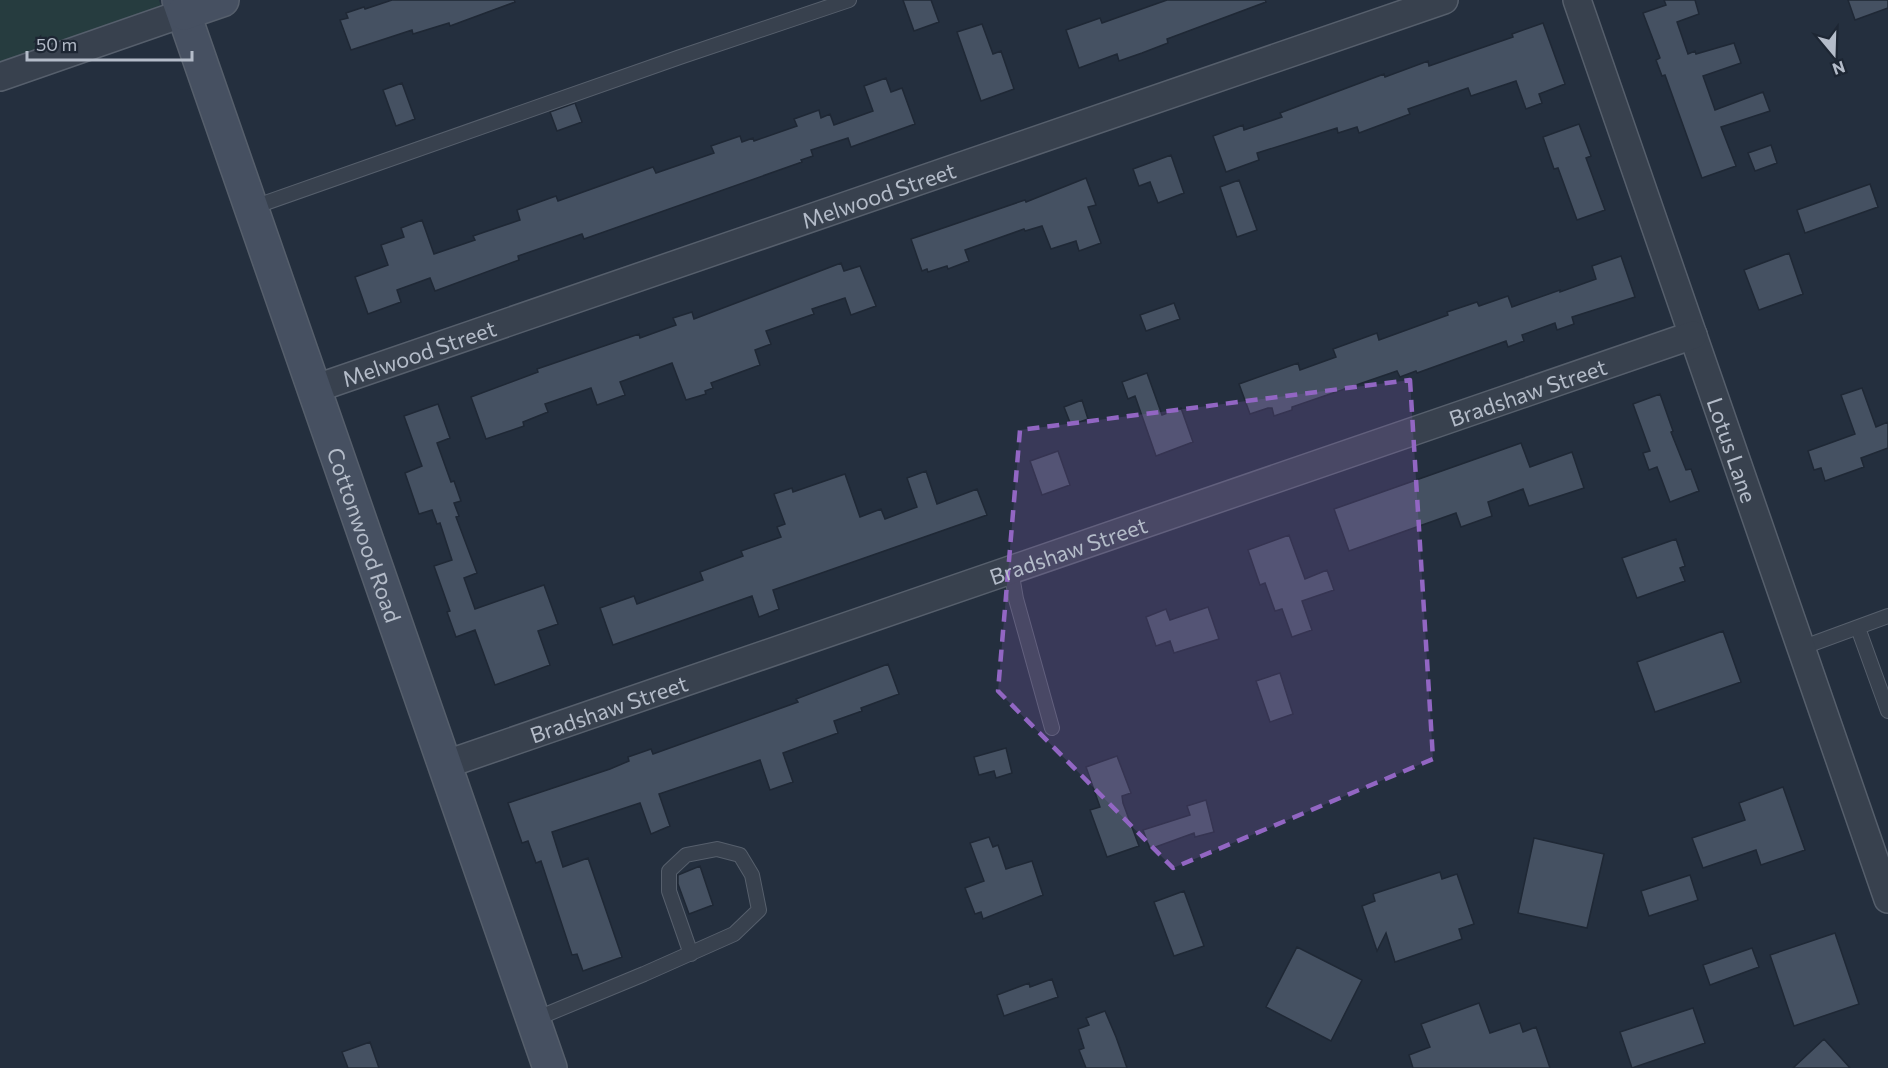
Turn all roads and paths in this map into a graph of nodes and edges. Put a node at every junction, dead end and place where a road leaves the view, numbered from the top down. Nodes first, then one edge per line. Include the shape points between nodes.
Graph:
1 (222, 0) edge
2 (849, 0) edge
3 (1443, 0) edge
4 (1577, 0) edge
5 (182, 7) edge
6 (0, 77) edge
7 (251, 208) junction
8 (1693, 335) junction
9 (314, 389) junction
10 (1011, 570) junction
11 (1888, 616) edge
12 (1858, 628) junction
13 (1802, 648) junction
14 (1888, 711) edge
15 (1052, 728) dead end
16 (444, 765) junction
17 (1888, 899) edge
18 (691, 954) junction
19 (533, 1020) junction
20 (550, 1068) edge

1 - 5 street
2 - 7 lane
3 - 9 street, Melwood Street
4 - 8 street, Lotus Lane
5 - 6 street
5 - 7 street, Cottonwood Road
7 - 9 street, Cottonwood Road
8 - 10 street, Bradshaw Street
8 - 13 street, Lotus Lane
9 - 16 street, Cottonwood Road
10 - 15 lane
10 - 16 street, Bradshaw Street
11 - 12 lane
12 - 13 lane
12 - 14 lane
13 - 17 street, Lotus Lane
16 - 19 street, Cottonwood Road
18 - 18 lane via 734,934 759,910 752,875 740,855 717,849 686,855 669,871 669,891
18 - 19 lane
19 - 20 street, Cottonwood Road

